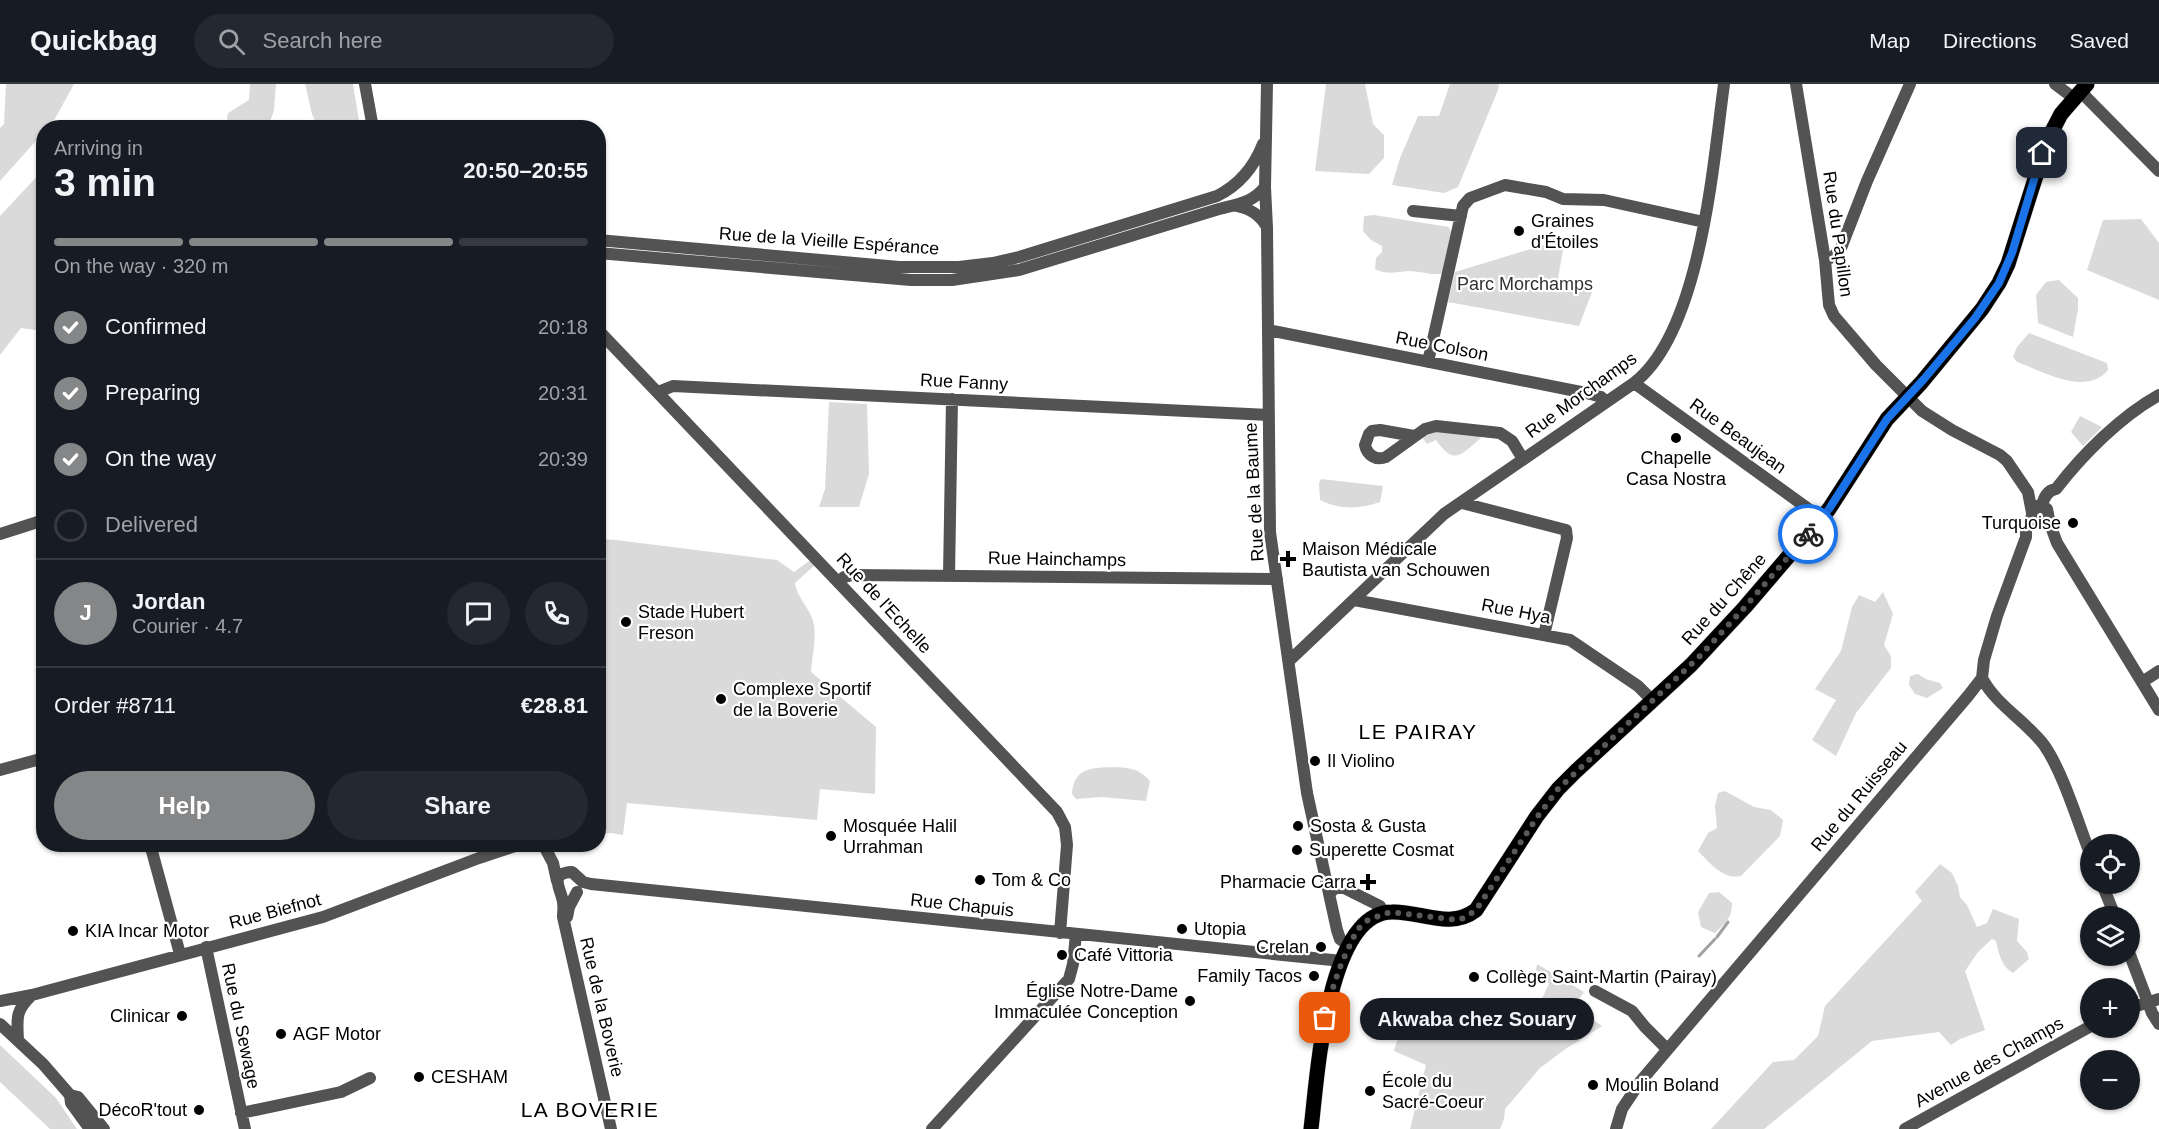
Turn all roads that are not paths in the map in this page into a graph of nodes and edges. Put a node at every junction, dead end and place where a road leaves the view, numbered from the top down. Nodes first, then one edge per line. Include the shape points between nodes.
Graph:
1 (365, 84) edge
2 (1267, 84) edge
3 (1724, 84) edge
4 (1796, 84) edge
5 (1910, 84) edge
6 (2055, 84) edge
7 (2081, 91) edge
8 (372, 120) edge
9 (1266, 135) junction
10 (2159, 171) edge
11 (1265, 187) junction
12 (1237, 206) junction
13 (1413, 211) dead end
14 (1461, 216) junction
15 (1704, 222) junction
16 (1268, 228) junction
17 (606, 241) edge
18 (606, 254) edge
19 (1826, 260) junction
20 (1268, 330) junction
21 (606, 338) edge
22 (1428, 362) junction
23 (1634, 383) junction
24 (658, 392) junction
25 (2159, 394) edge
26 (1908, 397) junction
27 (952, 399) junction
28 (1606, 402) junction
29 (1269, 415) junction
30 (1414, 436) dead end
31 (1523, 459) junction
32 (1462, 502) junction
33 (2041, 513) junction
34 (1821, 518) junction
35 (36, 523) edge
36 (0, 534) edge
37 (949, 576) junction
38 (1277, 579) junction
39 (839, 582) junction
40 (1354, 600) junction
41 (1544, 635) junction
42 (1289, 661) junction
43 (2159, 671) edge
44 (1982, 678) junction
45 (2142, 682) junction
46 (1653, 701) junction
47 (2159, 710) edge
48 (36, 760) edge
49 (0, 770) edge
50 (2082, 834) edge
51 (152, 852) edge
52 (497, 852) edge
53 (551, 852) edge
54 (555, 852) edge
55 (576, 875) junction
56 (559, 886) junction
57 (577, 892) junction
58 (1330, 893) junction
59 (1383, 913) junction
60 (566, 927) junction
61 (1060, 933) junction
62 (1076, 934) junction
63 (1350, 946) junction
64 (206, 947) junction
65 (180, 954) junction
66 (1342, 962) junction
67 (2136, 966) edge
68 (1595, 991) dead end
69 (32, 995) junction
70 (2154, 1000) edge
71 (0, 1001) edge
72 (0, 1024) edge
73 (2159, 1024) edge
74 (2080, 1032) edge
75 (18, 1040) junction
76 (1667, 1049) junction
77 (370, 1078) dead end
78 (70, 1095) junction
79 (241, 1113) junction
80 (90, 1129) edge
81 (104, 1129) edge
82 (245, 1129) edge
83 (611, 1129) edge
84 (932, 1129) edge
85 (1311, 1129) edge
86 (1616, 1129) edge
87 (1905, 1129) edge

1 - 8 street
2 - 9 street, Rue de la Baume
3 - 15 street, Rue Morchamps
4 - 19 street, Rue du Papillon
5 - 19 street via 1841,248
6 - 7 street
7 - 10 street
7 - 26 main road, Rue du Chêne via 2061,114 2044,147 1999,283 1975,318
9 - 11 street, Rue de la Baume
9 - 17 street, Rue de la Vieille Espérance via 1248,171 1217,196 982,265 899,267
11 - 12 street
11 - 16 street, Rue de la Baume
12 - 16 street via 1254,212
12 - 18 street, Rue de la Vieille Espérance via 1219,208 1019,270 952,280 911,280
13 - 14 street
14 - 15 street via 1465,202 1505,185 1572,201 1604,200
14 - 22 street
15 - 23 street, Rue Morchamps via 1692,276 1673,330 1657,360
16 - 20 street, Rue de la Baume
19 - 26 street, Rue du Papillon via 1834,316
20 - 22 street, Rue Colson
20 - 29 street, Rue de la Baume
21 - 24 street, Rue de l'Echelle
22 - 28 street, Rue Colson via 1591,394
23 - 28 street, Rue Morchamps
23 - 34 street, Rue Beaujean
24 - 27 street, Rue Fanny via 673,386
24 - 39 street, Rue de l'Echelle
25 - 33 street via 2132,411 2046,495
26 - 33 street, Rue du Papillon via 1935,420 2003,458
26 - 34 main road, Rue du Chêne via 1887,419
27 - 29 street, Rue Fanny
27 - 37 street
28 - 31 street, Rue Morchamps
29 - 38 street, Rue de la Baume via 1270,532
30 - 31 street, Rue Morchamps via 1436,426 1493,431 1509,438
31 - 32 street, Rue Morchamps
32 - 40 street, Rue Morchamps via 1444,514
32 - 41 street via 1566,530
33 - 44 street, Rue du Ruisseau via 2026,530 1997,616
33 - 45 street
34 - 46 main road, Rue du Chêne via 1738,615
35 - 36 street
37 - 38 street, Rue Hainchamps
37 - 39 street, Rue Hainchamps via 853,575
38 - 42 street, Rue de la Baume
39 - 61 street, Rue de l'Echelle via 1062,819 1067,845
40 - 41 street, Rue Hya
40 - 42 street, Rue Morchamps
41 - 46 street, Rue Hya via 1573,642 1638,686
42 - 58 street, Rue de la Baume via 1307,793
43 - 45 street
44 - 50 street via 2050,754
44 - 76 street, Rue du Ruisseau
45 - 47 street
46 - 59 main road, Rue du Chêne via 1558,789 1476,910 1464,918 1449,920
48 - 49 street
51 - 65 street
52 - 64 street, Rue Biefnot via 340,912
53 - 56 street, Rue de la Boverie
54 - 55 street, Rue de la Boverie
55 - 56 street via 564,873
55 - 57 street via 580,885
55 - 61 street, Rue Chapuis via 591,884
56 - 57 street via 571,895
56 - 60 street, Rue de la Boverie
57 - 60 street, Rue de la Boverie via 569,907
58 - 59 street via 1335,888 1344,888 1380,906
58 - 63 street, Rue de la Baume via 1338,934
59 - 63 main road via 1362,924
60 - 83 street, Rue de la Boverie
61 - 62 street, Rue Chapuis
62 - 66 street, Rue Chapuis
62 - 84 street via 1069,979
63 - 66 main road
64 - 65 street, Rue Biefnot
64 - 79 street, Rue du Sewage
65 - 69 street, Rue Biefnot
66 - 85 main road via 1324,1025
67 - 70 street
68 - 76 street via 1632,1011
69 - 71 street, Rue Biefnot
69 - 75 street via 20,1006
70 - 73 street
72 - 75 street
74 - 87 street, Avenue des Champs
75 - 78 street
76 - 86 street, Rue du Ruisseau via 1632,1091
77 - 79 street, Rue du Sewage via 341,1092
78 - 80 street via 71,1103
78 - 81 street via 78,1097
79 - 82 street, Rue du Sewage

